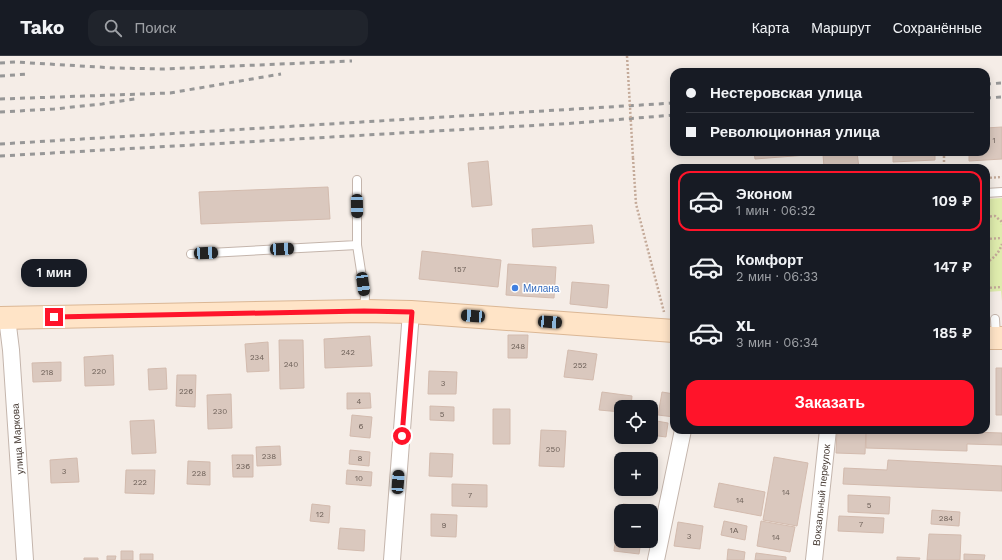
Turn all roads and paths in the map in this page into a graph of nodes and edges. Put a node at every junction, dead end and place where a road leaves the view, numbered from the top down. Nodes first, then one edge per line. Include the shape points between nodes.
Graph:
1 (627, 56) edge
2 (1002, 177) edge
3 (990, 178) edge
4 (357, 180) dead end
5 (1002, 192) edge
6 (990, 193) edge
7 (990, 216) edge
8 (1002, 224) edge
9 (1002, 238) edge
10 (990, 239) edge
11 (1002, 244) edge
12 (357, 246) junction
13 (191, 254) dead end
14 (990, 260) edge
15 (1002, 286) edge
16 (990, 288) edge
17 (364, 311) junction
18 (412, 312) junction
19 (4, 318) edge
20 (670, 324) edge
21 (682, 434) edge
22 (828, 434) edge
23 (25, 560) edge
24 (392, 560) edge
25 (656, 560) edge
26 (814, 560) edge

1 - 20 path, bridge via 636,204
2 - 3 path
4 - 12 lane
5 - 6 lane
7 - 8 path via 994,216
9 - 10 path
11 - 14 path via 997,255
12 - 13 lane
12 - 17 lane via 365,297
15 - 16 path
17 - 18 main road
17 - 19 main road
18 - 20 main road
18 - 24 street
19 - 23 street, улица Маркова via 11,350
21 - 25 street
22 - 26 street, Вокзальный переулок

